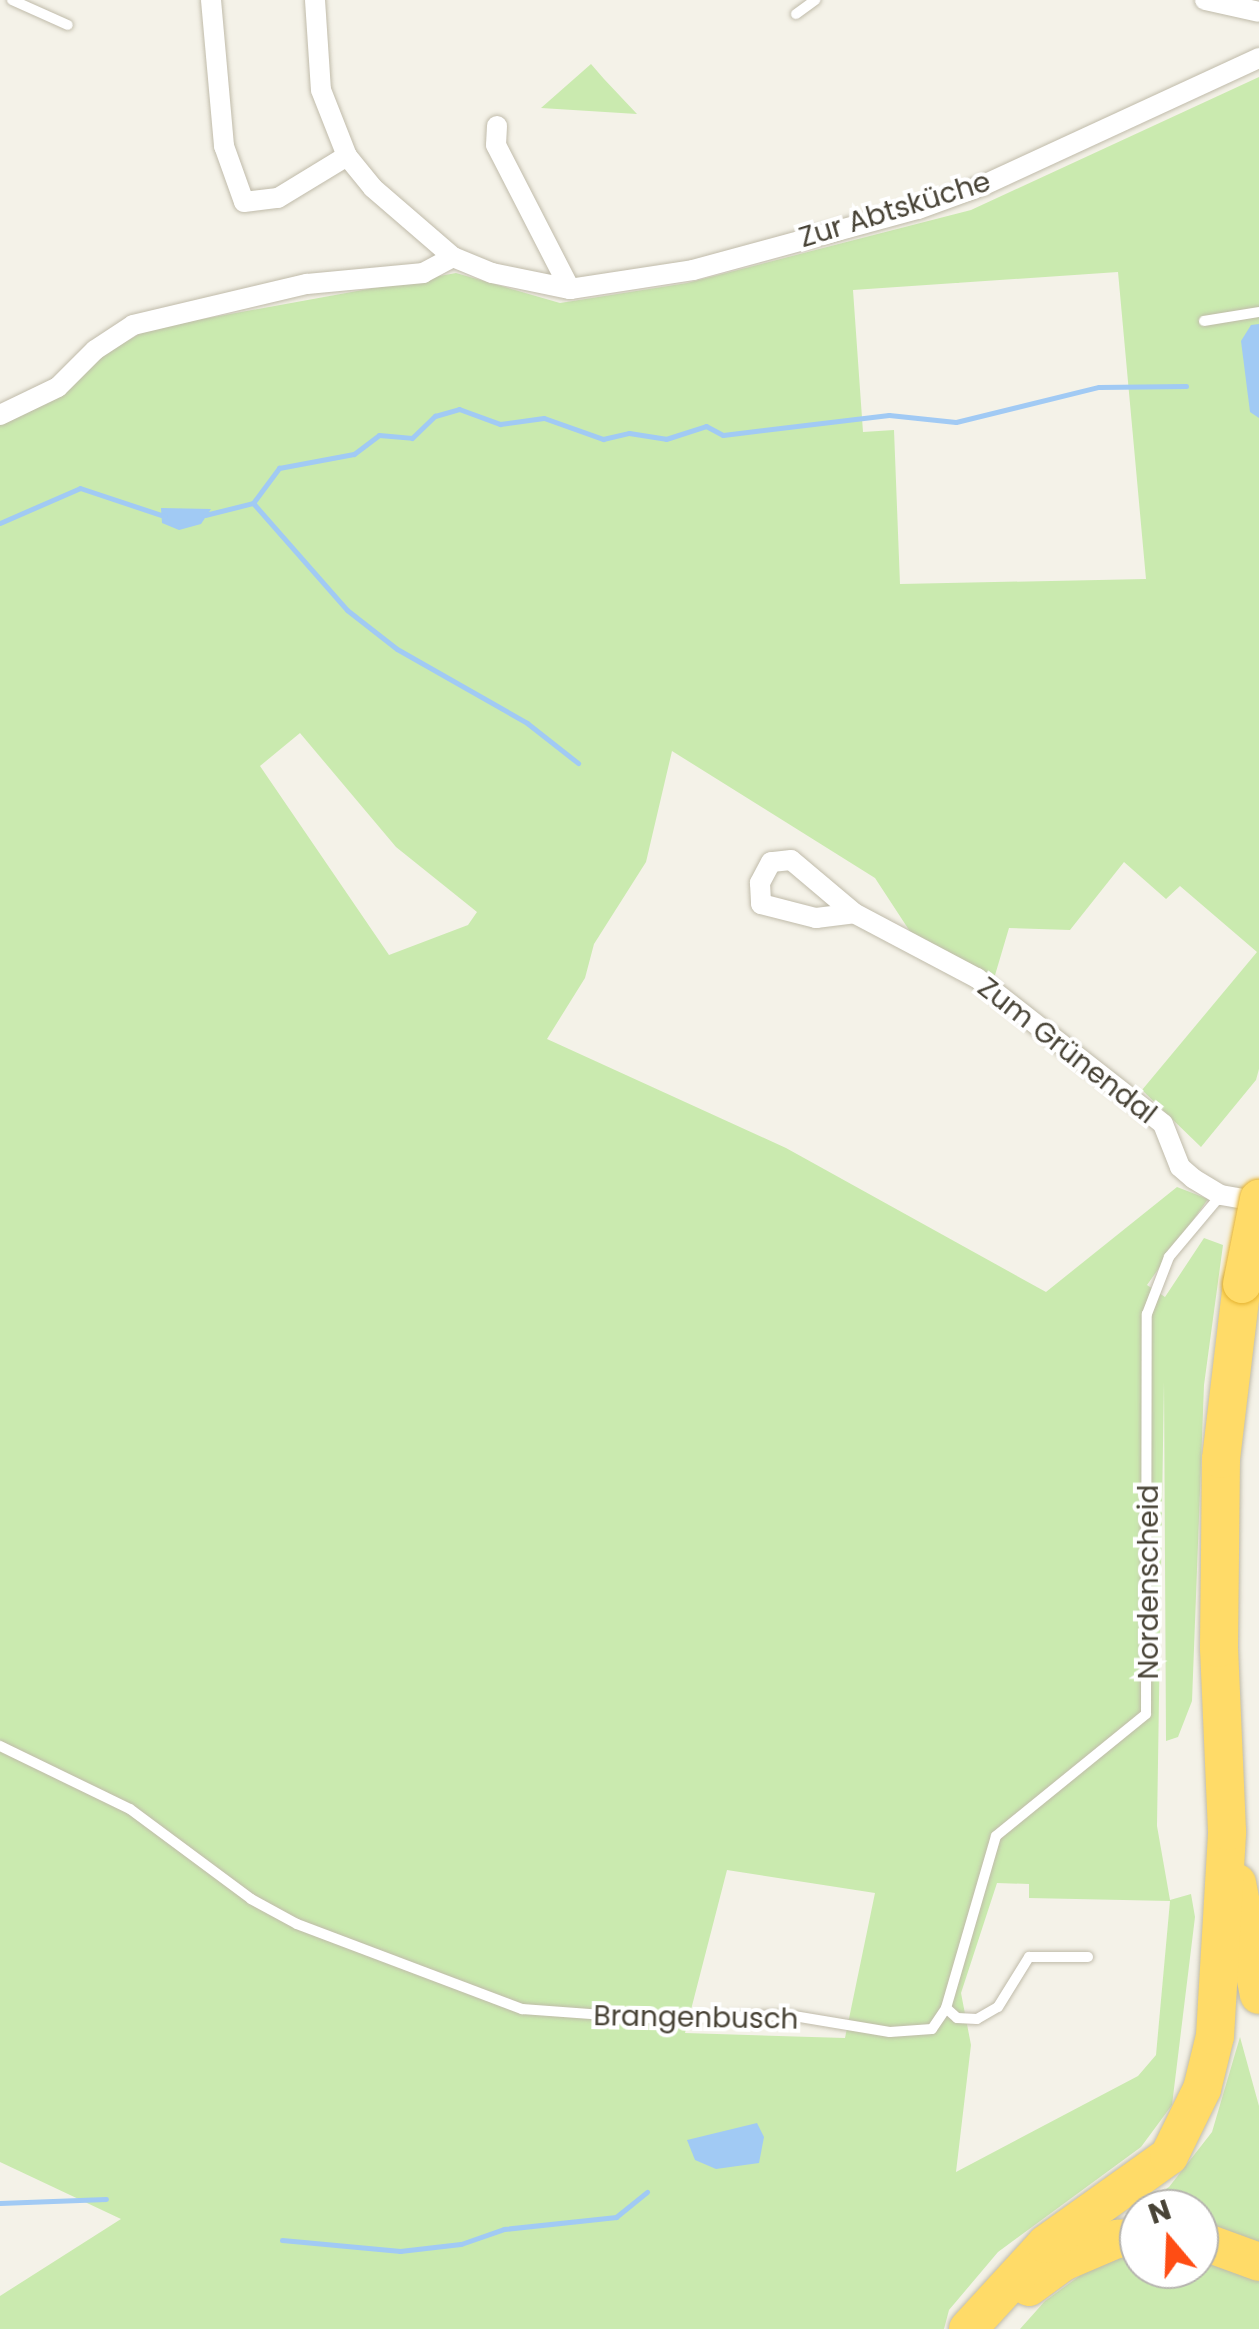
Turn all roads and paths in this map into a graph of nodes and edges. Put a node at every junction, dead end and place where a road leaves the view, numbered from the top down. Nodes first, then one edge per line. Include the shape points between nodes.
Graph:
1 (12, 0) edge
2 (211, 0) edge
3 (315, 0) edge
4 (815, 0) edge
5 (1205, 0) edge
6 (1259, 12) edge
7 (796, 14) dead end
8 (68, 25) dead end
9 (1259, 58) edge
10 (497, 126) dead end
11 (347, 156) junction
12 (454, 257) junction
13 (570, 289) junction
14 (1259, 312) edge
15 (1204, 321) dead end
16 (0, 415) edge
17 (854, 913) dead end
18 (1221, 1195) junction
19 (1259, 1200) edge
20 (0, 1746) edge
21 (1227, 1831) junction
22 (1088, 1957) dead end
23 (1259, 1994) edge
24 (946, 2008) junction
25 (932, 2029) joint
26 (1119, 2239) edge
27 (1219, 2247) edge
28 (1259, 2262) edge
29 (968, 2329) edge
30 (998, 2329) edge

1 - 8 lane
2 - 11 street via 224,146 244,202 278,198
3 - 11 street via 316,68
4 - 7 lane
5 - 6 street
9 - 13 street, Zur Abtsküche via 918,209 692,270
10 - 13 street via 496,145
11 - 12 street, Zur Abtsküche via 404,218
12 - 13 street, Zur Abtsküche via 492,273
12 - 16 street via 423,273 307,284 116,334 58,388
14 - 15 lane
17 - 18 street, Zum Grünendal via 977,978 1040,1025 1162,1124 1180,1167
18 - 19 street, Zum Grünendal
18 - 24 lane, Nordenscheid via 1169,1256 1147,1314 1146,1714 996,1836
19 - 21 highway, bridge via 1221,1459
20 - 25 lane, Brangenbusch via 130,1808 282,1916 462,1990 566,2016 788,2015 890,2032
21 - 23 highway
21 - 29 highway via 1214,2036 1185,2126 1168,2156 1046,2244
22 - 24 lane via 1029,1957 998,2008 976,2019
24 - 25 lane, Nordenscheid
26 - 30 highway via 1063,2262 1029,2288
27 - 28 highway

